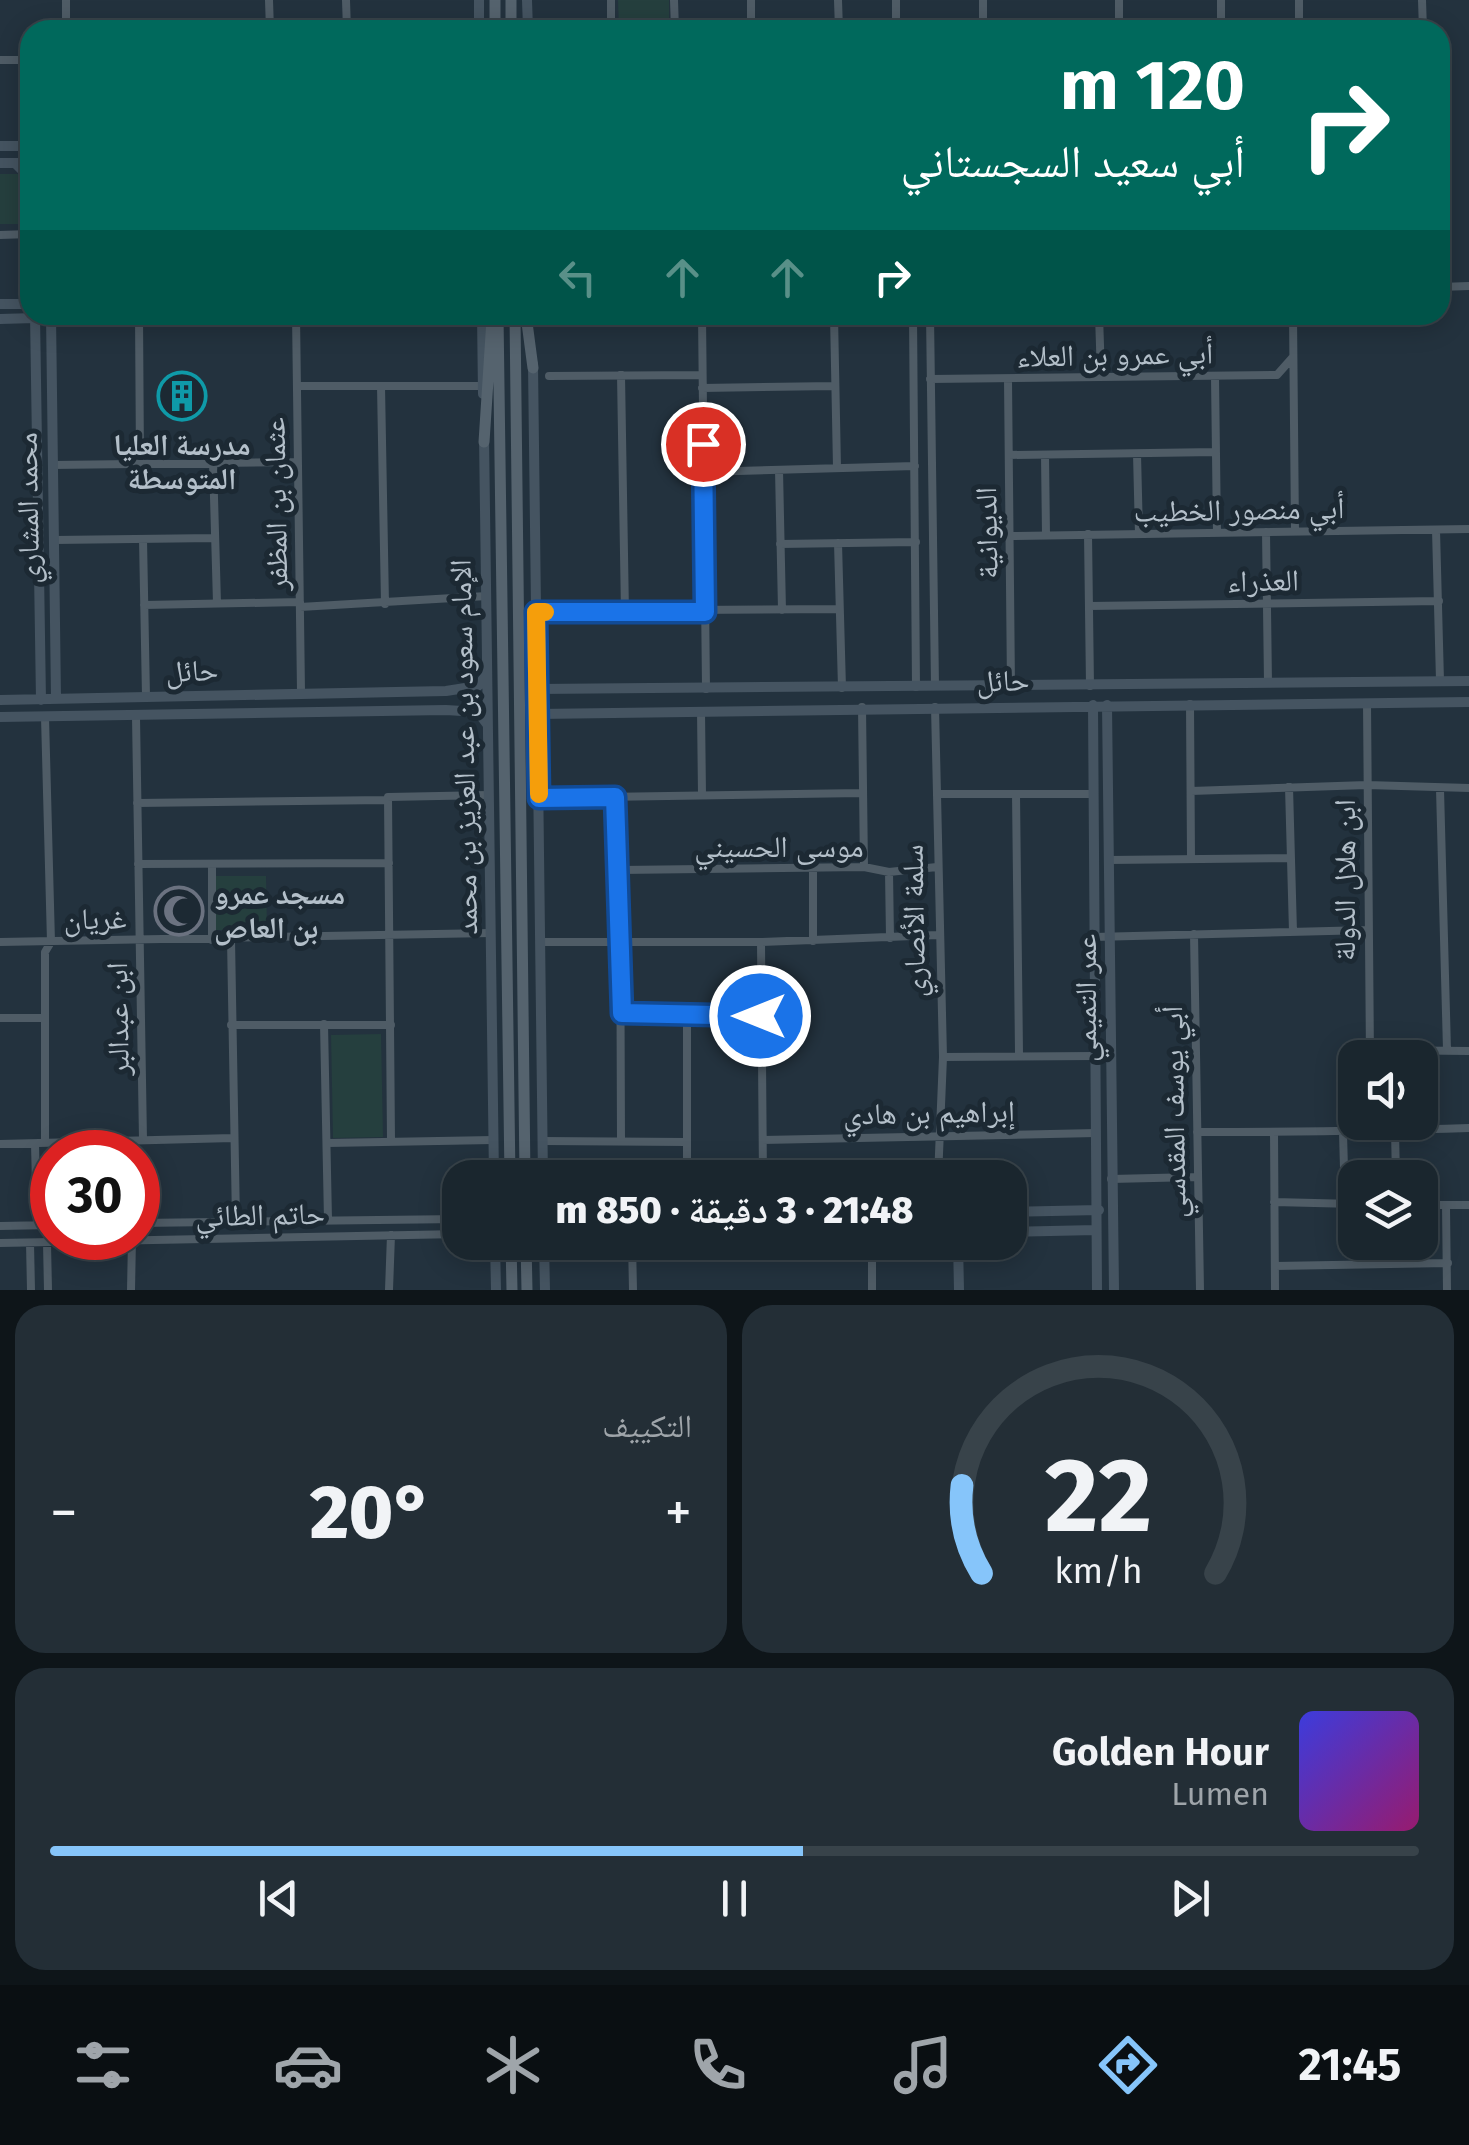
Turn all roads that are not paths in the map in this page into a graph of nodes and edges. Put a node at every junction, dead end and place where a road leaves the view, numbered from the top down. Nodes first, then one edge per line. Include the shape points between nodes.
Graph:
1 (0, 163) edge
2 (15, 163) junction
3 (20, 163) edge
4 (20, 168) edge
5 (20, 312) edge
6 (13, 318) junction
7 (20, 318) edge
8 (0, 319) edge
9 (35, 325) edge
10 (51, 325) edge
11 (139, 325) edge
12 (296, 325) edge
13 (482, 325) edge
14 (494, 325) edge
15 (495, 325) edge
16 (515, 325) edge
17 (530, 325) edge
18 (702, 325) edge
19 (834, 325) edge
20 (912, 325) edge
21 (930, 325) edge
22 (1099, 325) edge
23 (1293, 325) edge
24 (1293, 358) junction
25 (532, 368) joint
26 (702, 375) junction
27 (548, 376) dead end
28 (621, 376) junction
29 (1101, 376) junction
30 (1215, 376) junction
31 (1008, 378) junction
32 (930, 380) junction
33 (297, 386) junction
34 (381, 386) junction
35 (482, 386) junction
36 (835, 386) junction
37 (702, 388) junction
38 (484, 442) junction
39 (1216, 452) junction
40 (1137, 454) junction
41 (1045, 455) junction
42 (1009, 456) junction
43 (140, 462) junction
44 (213, 462) junction
45 (298, 462) junction
46 (52, 465) junction
47 (38, 466) junction
48 (915, 466) junction
49 (836, 468) junction
50 (779, 470) junction
51 (703, 472) junction
52 (1469, 529) edge
53 (1295, 530) junction
54 (1436, 530) junction
55 (1266, 532) junction
56 (1217, 533) junction
57 (1088, 534) junction
58 (1139, 534) junction
59 (1046, 535) junction
60 (1010, 536) junction
61 (215, 538) junction
62 (143, 539) junction
63 (54, 540) junction
64 (916, 542) junction
65 (838, 543) junction
66 (780, 544) junction
67 (487, 596) junction
68 (1439, 600) junction
69 (1268, 603) junction
70 (216, 604) junction
71 (386, 604) junction
72 (300, 605) junction
73 (144, 606) junction
74 (1089, 606) junction
75 (782, 610) junction
76 (839, 610) junction
77 (536, 612) junction
78 (625, 612) junction
79 (705, 612) junction
80 (489, 663) junction
81 (56, 675) junction
82 (40, 676) junction
83 (1440, 681) junction
84 (1469, 681) edge
85 (1268, 683) junction
86 (916, 686) junction
87 (935, 686) junction
88 (1090, 686) junction
89 (1011, 687) junction
90 (706, 688) junction
91 (842, 688) junction
92 (538, 689) junction
93 (460, 690) junction
94 (555, 690) junction
95 (301, 692) junction
96 (146, 697) junction
97 (0, 700) edge
98 (40, 700) junction
99 (56, 700) junction
100 (1367, 702) junction
101 (1469, 702) edge
102 (1190, 704) junction
103 (1093, 705) junction
104 (1107, 705) junction
105 (862, 707) junction
106 (935, 707) junction
107 (458, 710) junction
108 (701, 711) junction
109 (538, 714) junction
110 (555, 714) junction
111 (0, 717) edge
112 (45, 717) junction
113 (136, 717) junction
114 (490, 731) junction
115 (1368, 785) junction
116 (1288, 787) junction
117 (1469, 788) edge
118 (1440, 789) junction
119 (1191, 791) junction
120 (862, 794) junction
121 (937, 794) junction
122 (1016, 794) junction
123 (1094, 794) junction
124 (489, 795) junction
125 (702, 795) junction
126 (615, 797) junction
127 (388, 798) junction
128 (539, 798) junction
129 (137, 803) junction
130 (1191, 858) junction
131 (1290, 858) junction
132 (1108, 860) junction
133 (389, 862) junction
134 (138, 864) junction
135 (212, 864) junction
136 (813, 867) junction
137 (864, 867) junction
138 (937, 868) junction
139 (620, 870) junction
140 (888, 872) junction
141 (1368, 930) junction
142 (1293, 932) junction
143 (491, 933) junction
144 (1194, 934) junction
145 (938, 935) junction
146 (1111, 936) junction
147 (390, 937) junction
148 (1094, 937) junction
149 (890, 938) junction
150 (230, 939) junction
151 (140, 940) junction
152 (212, 940) junction
153 (814, 941) junction
154 (0, 942) edge
155 (51, 942) junction
156 (540, 942) junction
157 (618, 942) junction
158 (761, 942) junction
159 (622, 1013) junction
160 (687, 1015) junction
161 (760, 1016) junction
162 (0, 1018) edge
163 (44, 1018) junction
164 (231, 1024) junction
165 (324, 1024) junction
166 (390, 1025) junction
167 (1370, 1040) edge
168 (1448, 1050) junction
169 (1438, 1051) edge
170 (1469, 1051) edge
171 (1019, 1053) junction
172 (1095, 1056) junction
173 (944, 1057) junction
174 (1469, 1128) edge
175 (1438, 1129) edge
176 (45, 1130) edge
177 (143, 1130) edge
178 (1197, 1132) junction
179 (1274, 1132) junction
180 (940, 1133) junction
181 (1096, 1133) junction
182 (1338, 1134) edge
183 (233, 1138) junction
184 (160, 1140) edge
185 (392, 1140) junction
186 (493, 1140) junction
187 (621, 1140) junction
188 (763, 1140) junction
189 (543, 1141) junction
190 (686, 1142) junction
191 (328, 1143) junction
192 (0, 1144) edge
193 (30, 1144) edge
194 (494, 1160) edge
195 (510, 1160) edge
196 (525, 1160) edge
197 (543, 1160) edge
198 (686, 1160) edge
199 (762, 1160) edge
200 (939, 1160) edge
201 (1196, 1177) junction
202 (1111, 1179) junction
203 (1274, 1202) junction
204 (1338, 1204) edge
205 (1469, 1205) edge
206 (1438, 1206) edge
207 (1446, 1206) junction
208 (1099, 1210) junction
209 (1027, 1212) edge
210 (328, 1220) junction
211 (442, 1220) edge
212 (236, 1221) junction
213 (160, 1223) edge
214 (30, 1225) edge
215 (0, 1226) edge
216 (1111, 1229) junction
217 (1096, 1230) junction
218 (1027, 1232) edge
219 (442, 1234) edge
220 (391, 1235) junction
221 (160, 1239) edge
222 (0, 1243) edge
223 (30, 1243) edge
224 (30, 1260) edge
225 (47, 1260) edge
226 (132, 1260) edge
227 (495, 1260) edge
228 (511, 1260) edge
229 (526, 1260) edge
230 (544, 1260) edge
231 (632, 1260) edge
232 (872, 1260) edge
233 (958, 1260) edge
234 (1448, 1263) junction
235 (1274, 1266) junction
236 (31, 1290) edge
237 (48, 1290) edge
238 (131, 1290) edge
239 (390, 1290) edge
240 (496, 1290) edge
241 (512, 1290) edge
242 (527, 1290) edge
243 (545, 1290) edge
244 (633, 1290) edge
245 (872, 1290) edge
246 (959, 1290) edge
247 (1096, 1290) edge
248 (1114, 1290) edge
249 (1200, 1290) edge
250 (1275, 1290) edge
251 (1447, 1290) edge

1 - 2 street
2 - 3 street
2 - 4 street
5 - 6 street
6 - 7 street
6 - 8 street
9 - 47 street, محمد المشاري
10 - 46 street, محمد المشاري
11 - 43 street
12 - 33 street, عثمان بن المظفر
13 - 35 street, الإمام سعود بن عبد العزيز بن محمد
14 - 38 main road
15 - 195 main road, الإمام سعود بن عبد العزيز بن محمد
16 - 196 main road, الإمام سعود بن عبد العزيز بن محمد
17 - 25 main road
18 - 26 street
19 - 36 street
20 - 48 street
21 - 32 street
22 - 29 street
23 - 24 street
24 - 30 street, أبي عمرو بن العلاء via 1277,375
24 - 53 street
25 - 77 street
26 - 28 street
26 - 37 street
27 - 28 street
28 - 78 street
29 - 30 street, أبي عمرو بن العلاء
29 - 31 street, أبي عمرو بن العلاء
30 - 39 street
31 - 32 street, أبي عمرو بن العلاء
31 - 42 street, الديوانية
32 - 87 street
33 - 34 street
33 - 45 street, عثمان بن المظفر
34 - 35 street
34 - 71 street
35 - 38 street, الإمام سعود بن عبد العزيز بن محمد
36 - 37 street
36 - 49 street
37 - 51 street
38 - 67 street, الإمام سعود بن عبد العزيز بن محمد
39 - 40 street
39 - 56 street
40 - 41 street
40 - 58 street
41 - 42 street
41 - 59 street
42 - 60 street, الديوانية
43 - 44 street
43 - 46 street
44 - 45 street
44 - 61 street
45 - 72 street, عثمان بن المظفر
46 - 47 street
46 - 63 street, محمد المشاري
47 - 82 street, محمد المشاري
48 - 49 street
48 - 64 street
49 - 50 street
50 - 51 street
50 - 66 street
51 - 79 street
52 - 54 street, أبي منصور الخطيب
53 - 54 street, أبي منصور الخطيب
53 - 55 street, أبي منصور الخطيب
54 - 68 street
55 - 56 street, أبي منصور الخطيب
55 - 69 street
56 - 58 street, أبي منصور الخطيب
57 - 58 street, أبي منصور الخطيب
57 - 59 street, أبي منصور الخطيب
57 - 74 street
59 - 60 street, أبي منصور الخطيب
60 - 89 street, الديوانية
61 - 62 street
61 - 70 street
62 - 63 street
62 - 73 street
63 - 81 street, محمد المشاري
64 - 65 street
64 - 86 street
65 - 66 street
65 - 76 street
66 - 75 street
67 - 71 street
67 - 80 street, الإمام سعود بن عبد العزيز بن محمد
68 - 69 street, العذراء
68 - 83 street
69 - 74 street, العذراء
69 - 85 street
70 - 72 street
70 - 73 street
71 - 72 street
72 - 95 street, عثمان بن المظفر
73 - 96 street
74 - 88 street
75 - 76 street
75 - 79 street
76 - 91 street
77 - 78 street
77 - 92 street
78 - 79 street
79 - 90 street
80 - 93 street via 486,679
80 - 114 street, الإمام سعود بن عبد العزيز بن محمد
81 - 82 street via 49,688
81 - 99 street, محمد المشاري
82 - 98 street, محمد المشاري
83 - 84 street, حائل
83 - 85 street, حائل
85 - 88 street, حائل
86 - 87 street, حائل
86 - 91 street, حائل
87 - 89 street, حائل
88 - 89 street, حائل
90 - 91 street, حائل
90 - 94 street, حائل
92 - 94 street, حائل
92 - 109 street
93 - 95 street, حائل
93 - 107 street via 469,699
94 - 110 street
95 - 96 street, حائل
96 - 99 street, حائل
97 - 98 street, حائل
98 - 99 street, حائل
100 - 101 street, حائل
100 - 102 street, حائل
100 - 115 street, ابن هلال الدولة
102 - 104 street, حائل
102 - 119 street
103 - 104 street, حائل
103 - 106 street, حائل
103 - 123 street
104 - 132 street, عمر التميمي
105 - 106 street, حائل
105 - 108 street, حائل
105 - 120 street
106 - 121 street, سلمة الأنصاري
107 - 113 street, حائل
107 - 114 street via 478,712
108 - 110 street, حائل
108 - 125 street
109 - 110 street, حائل
109 - 128 street
111 - 112 street, حائل
112 - 113 street, حائل
112 - 155 street
113 - 129 street, ابن عبدالبر
114 - 124 street, الإمام سعود بن عبد العزيز بن محمد
115 - 116 street
115 - 118 street
115 - 141 street, ابن هلال الدولة
116 - 119 street
116 - 131 street
117 - 118 street
118 - 168 street
119 - 130 street
120 - 125 street
120 - 137 street
121 - 122 street
121 - 138 street, سلمة الأنصاري
122 - 123 street
122 - 171 street
123 - 148 street
124 - 127 street
124 - 143 street, الإمام سعود بن عبد العزيز بن محمد
125 - 126 street
126 - 128 street
126 - 139 street
127 - 129 street
127 - 133 street
128 - 156 street
129 - 134 street, ابن عبدالبر
130 - 131 street
130 - 132 street
131 - 142 street
132 - 146 street, عمر التميمي
133 - 135 street
133 - 147 street
134 - 135 street
134 - 151 street, ابن عبدالبر
135 - 152 street
136 - 137 street, موسى الحسيني
136 - 139 street, موسى الحسيني
136 - 153 street
137 - 140 street, موسى الحسيني
138 - 140 street, موسى الحسيني
138 - 145 street, سلمة الأنصاري
139 - 157 street
140 - 149 street
141 - 142 street
141 - 167 street, ابن هلال الدولة
142 - 144 street
143 - 147 street, غريان
143 - 186 street, الإمام سعود بن عبد العزيز بن محمد
144 - 146 street
144 - 178 street, أبي يوسف المقدسي
145 - 149 street
145 - 173 street, سلمة الأنصاري
146 - 148 street
146 - 202 street, عمر التميمي
147 - 150 street, غريان
147 - 166 street
148 - 172 street
149 - 153 street
150 - 152 street, غريان
150 - 164 street
151 - 152 street, غريان
151 - 155 street, غريان
151 - 177 street, ابن عبدالبر
153 - 158 street
154 - 155 street, غريان
155 - 163 street via 45,952
156 - 157 street
156 - 189 street
157 - 158 street
157 - 159 street
158 - 161 street
159 - 160 street
159 - 187 street
160 - 161 street
160 - 190 street
161 - 188 street
162 - 163 street
163 - 176 street
164 - 165 street
164 - 183 street
165 - 166 street
165 - 191 street
166 - 185 street
168 - 169 street
168 - 170 street
171 - 172 street
171 - 173 street
172 - 181 street
173 - 180 street, سلمة الأنصاري
174 - 175 street
178 - 179 street
178 - 201 street, أبي يوسف المقدسي
179 - 182 street
179 - 203 street
180 - 181 street, إبراهيم بن هادي
180 - 188 street, إبراهيم بن هادي
180 - 200 street, سلمة الأنصاري
181 - 208 street
183 - 184 street
183 - 212 street
185 - 186 street
185 - 191 street
186 - 194 street, الإمام سعود بن عبد العزيز بن محمد
187 - 189 street
187 - 190 street
188 - 199 street
189 - 197 street
190 - 198 street
191 - 210 street
192 - 193 street
201 - 202 street
201 - 249 street, أبي يوسف المقدسي
202 - 216 street, عمر التميمي
203 - 204 street
203 - 235 street
205 - 207 street
206 - 207 street
207 - 234 street
208 - 209 street
208 - 217 street
210 - 211 street, حاتم الطائي
210 - 212 street, حاتم الطائي
212 - 213 street, حاتم الطائي
214 - 215 street
216 - 217 street
216 - 248 street, عمر التميمي
217 - 218 street
217 - 247 street
219 - 220 street, حاتم الطائي
220 - 221 street, حاتم الطائي
220 - 239 street
222 - 223 street, حاتم الطائي
224 - 236 street
225 - 237 street
226 - 238 street
227 - 240 street
228 - 241 main road
229 - 242 main road
230 - 243 street
231 - 244 street
232 - 245 street
233 - 246 street
234 - 235 street
234 - 251 street
235 - 250 street

